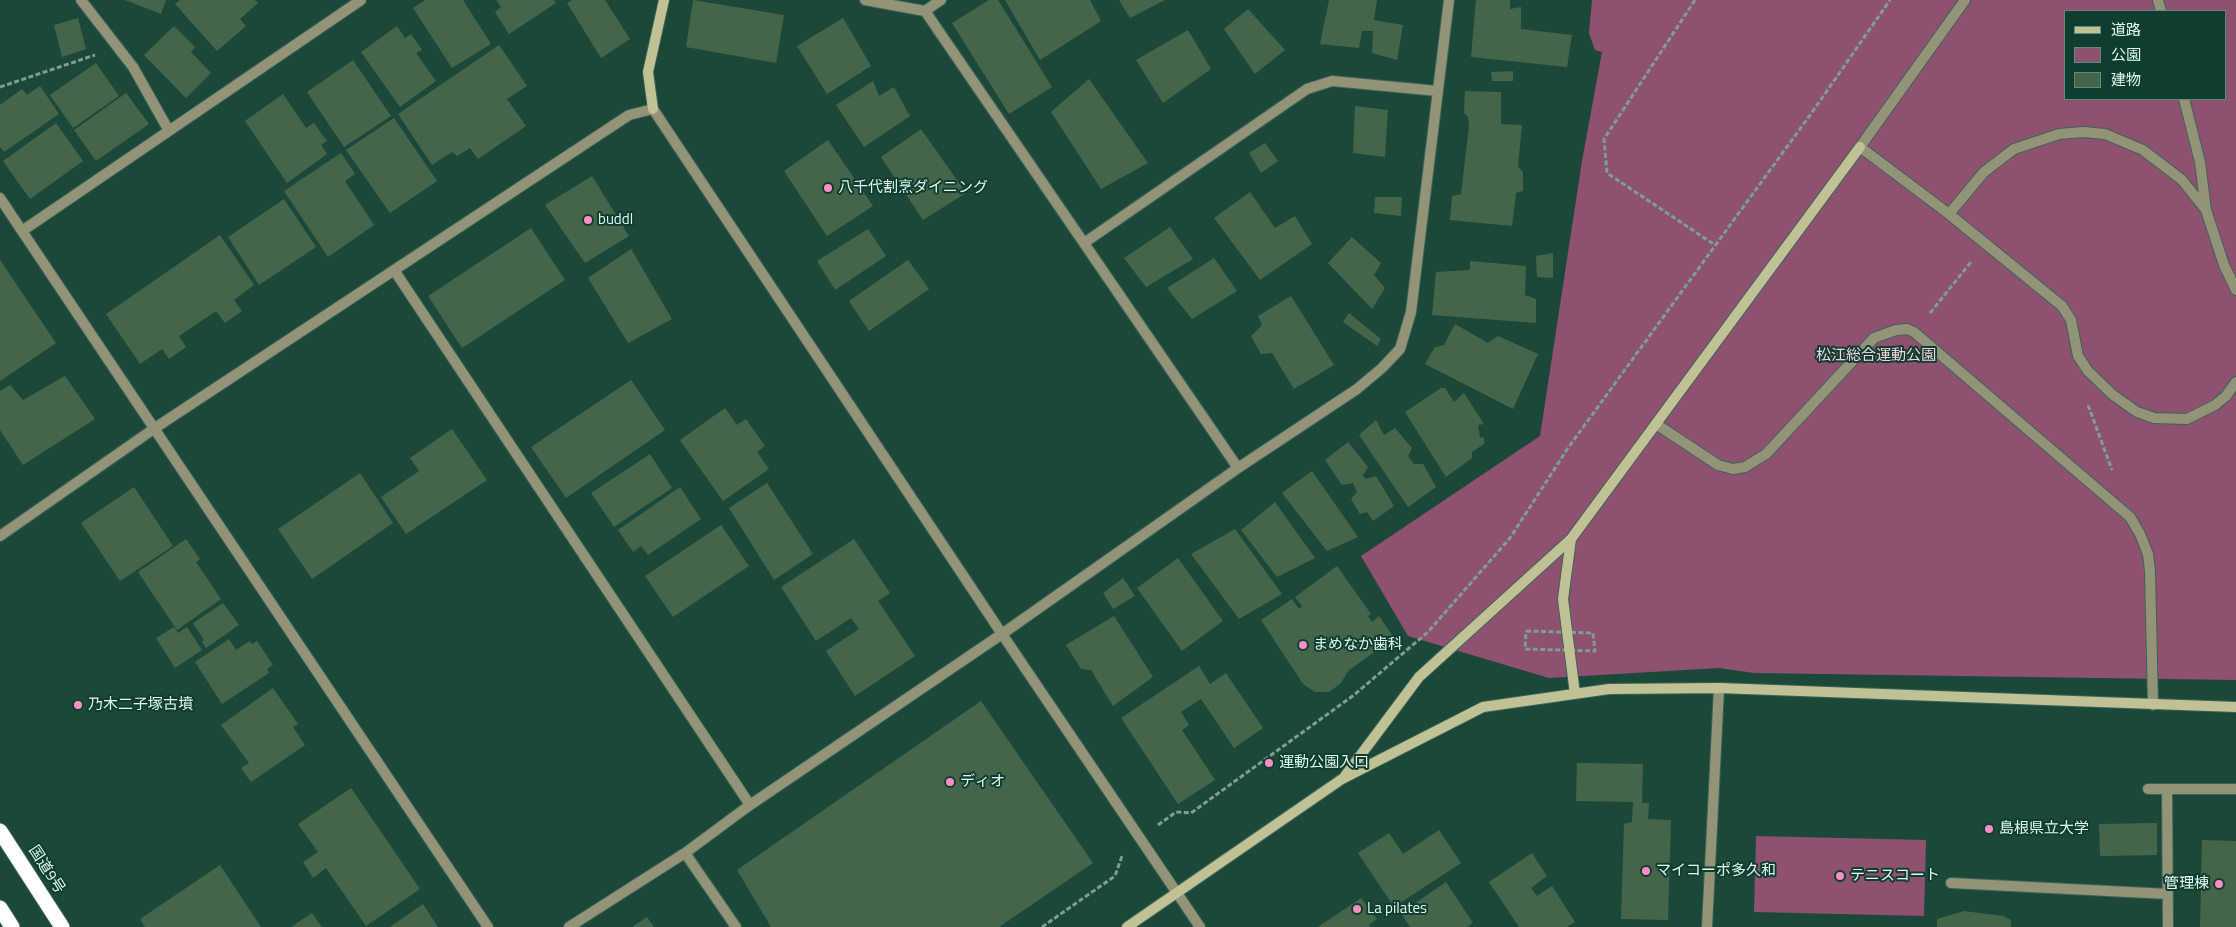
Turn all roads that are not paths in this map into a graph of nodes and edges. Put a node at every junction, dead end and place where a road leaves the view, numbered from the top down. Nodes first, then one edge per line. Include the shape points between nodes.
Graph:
1 (81, 0) edge
2 (361, 0) edge
3 (664, 0) edge
4 (866, 0) edge
5 (941, 0) edge
6 (1449, 0) edge
7 (1964, 0) edge
8 (925, 11) junction
9 (1438, 91) junction
10 (2184, 100) edge
11 (653, 109) junction
12 (169, 131) junction
13 (1860, 146) junction
14 (0, 198) edge
15 (2206, 210) junction
16 (1949, 214) junction
17 (22, 231) junction
18 (1084, 243) junction
19 (394, 270) junction
20 (2236, 290) edge
21 (2236, 382) edge
22 (1656, 424) junction
23 (155, 428) junction
24 (1238, 468) junction
25 (0, 536) edge
26 (1571, 539) junction
27 (1002, 634) junction
28 (1719, 688) junction
29 (1575, 694) junction
30 (2153, 705) junction
31 (2236, 707) edge
32 (1342, 779) junction
33 (2148, 789) dead end
34 (2167, 789) junction
35 (2236, 789) edge
36 (750, 805) junction
37 (0, 831) edge
38 (685, 853) junction
39 (1951, 882) dead end
40 (1177, 894) junction
41 (2168, 894) junction
42 (0, 908) edge
43 (12, 927) edge
44 (62, 927) edge
45 (488, 927) edge
46 (569, 927) edge
47 (736, 927) edge
48 (1127, 927) edge
49 (1200, 927) edge
50 (1707, 927) edge
51 (2168, 927) edge

1 - 12 street via 133,67
2 - 12 street
3 - 11 street via 648,72
4 - 8 street
5 - 8 street
6 - 9 street
7 - 13 street
8 - 18 street
9 - 18 street via 1332,81 1307,89
9 - 24 street via 1411,312 1400,348 1357,389
10 - 15 street via 2200,162
11 - 19 street via 629,115
11 - 27 street
12 - 17 street
13 - 16 street
13 - 22 street
14 - 17 street
15 - 16 street via 2182,180 2143,150 2105,134 2084,132 2060,134 2014,149 1984,172
15 - 20 street
16 - 21 street via 2062,306 2071,320 2078,356 2088,371 2137,412 2154,418 2188,419 2215,406
17 - 23 street
18 - 24 street
19 - 23 street
19 - 36 street
22 - 26 street
22 - 30 street via 1718,465 1733,469 1745,467 1766,454 1874,338 1896,330 1914,332 2130,517 2148,554
23 - 25 street
23 - 45 street
24 - 27 street
26 - 29 street via 1562,599
26 - 32 street via 1419,677
27 - 36 street
27 - 40 street
28 - 29 street via 1609,689
28 - 30 street
28 - 50 street
29 - 32 street via 1483,707
30 - 31 street
32 - 40 street
33 - 34 street
34 - 35 street
34 - 41 street
36 - 38 street
37 - 44 highway, 国道9号
38 - 46 street
38 - 47 street
39 - 41 street
40 - 48 street
40 - 49 street
41 - 51 street
42 - 43 highway

